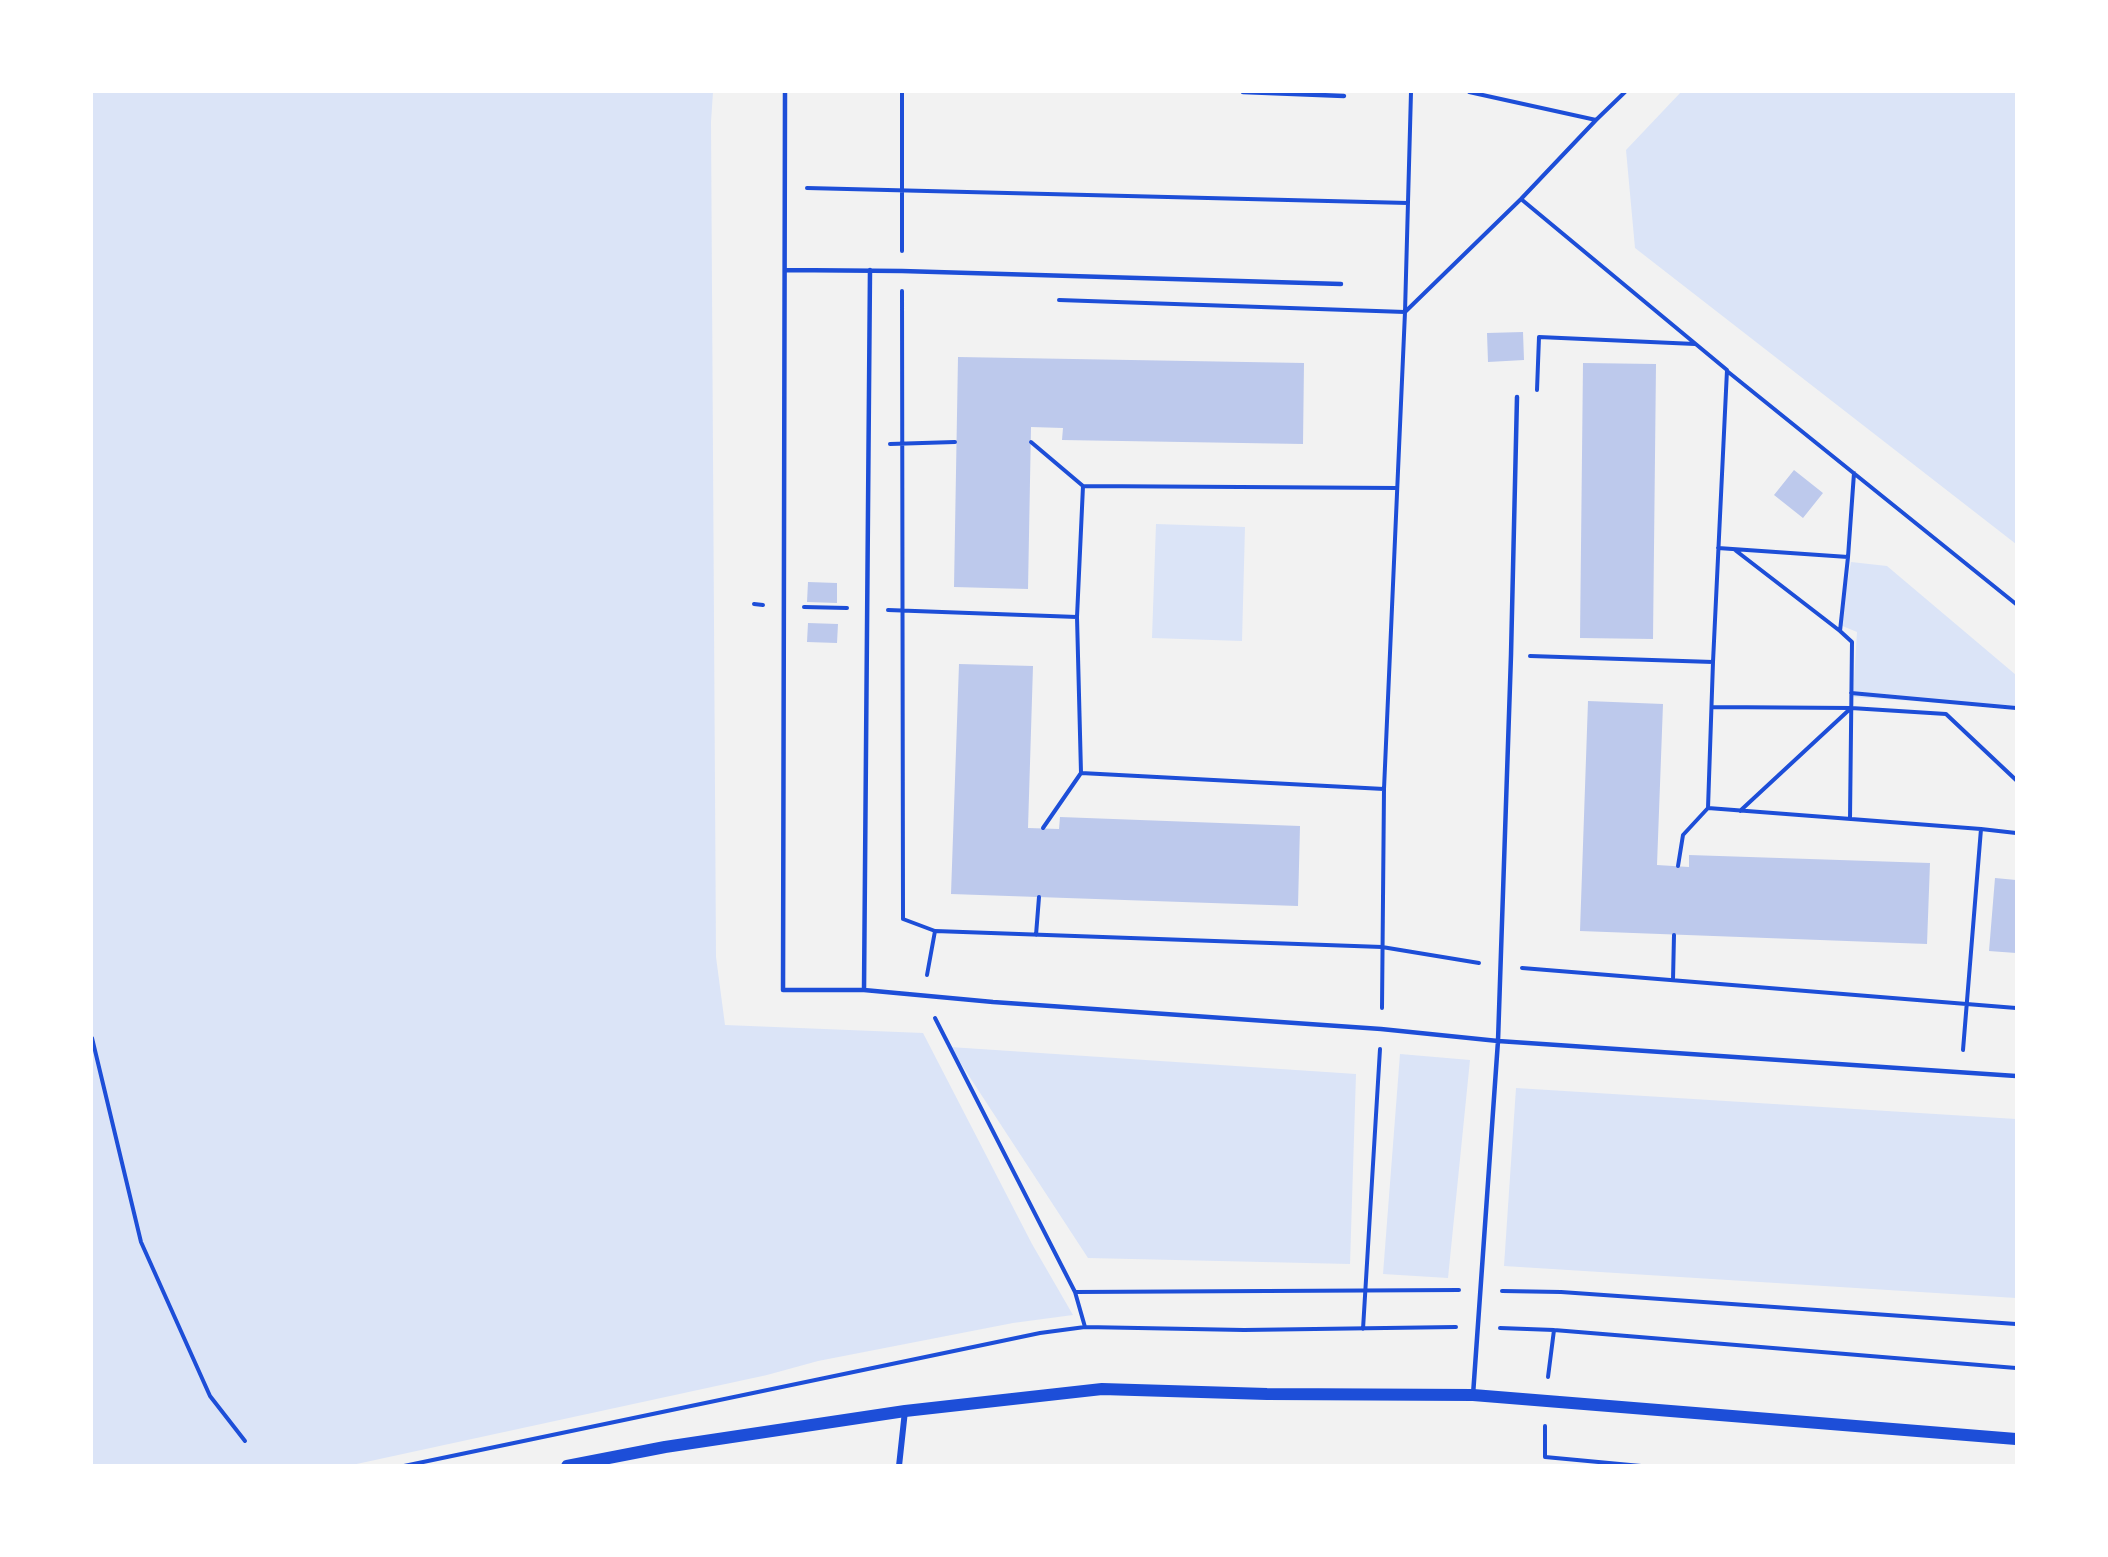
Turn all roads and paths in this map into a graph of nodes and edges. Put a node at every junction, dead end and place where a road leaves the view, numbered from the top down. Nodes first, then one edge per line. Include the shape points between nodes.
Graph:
1 (785, 92) edge
2 (902, 92) edge
3 (1243, 92) edge
4 (1411, 92) edge
5 (1469, 92) edge
6 (1624, 92) edge
7 (1344, 96) dead end
8 (1596, 120) junction
9 (785, 188) junction
10 (902, 191) junction
11 (1521, 199) junction
12 (1408, 203) junction
13 (785, 270) junction
14 (870, 270) junction
15 (902, 271) junction
16 (1341, 284) dead end
17 (1058, 300) dead end
18 (1405, 312) junction
19 (1696, 344) junction
20 (1727, 370) junction
21 (1537, 396) dead end
22 (1517, 397) dead end
23 (955, 442) dead end
24 (1031, 442) dead end
25 (902, 443) junction
26 (868, 444) junction
27 (1854, 473) junction
28 (1083, 486) junction
29 (1397, 488) junction
30 (1718, 548) junction
31 (1735, 550) junction
32 (1848, 557) junction
33 (754, 604) dead end
34 (2016, 604) edge
35 (784, 606) junction
36 (867, 609) junction
37 (902, 611) junction
38 (1077, 617) junction
39 (1840, 632) junction
40 (1511, 655) junction
41 (1713, 662) junction
42 (1851, 693) junction
43 (1712, 706) junction
44 (1851, 708) junction
45 (2016, 708) edge
46 (1081, 773) junction
47 (2016, 780) edge
48 (1384, 789) junction
49 (1708, 808) junction
50 (1740, 811) junction
51 (1850, 819) junction
52 (1043, 828) dead end
53 (1981, 829) junction
54 (2016, 833) edge
55 (1678, 866) dead end
56 (1039, 897) dead end
57 (935, 931) junction
58 (1036, 935) junction
59 (1674, 935) dead end
60 (1382, 946) junction
61 (1501, 967) junction
62 (1673, 980) junction
63 (864, 990) junction
64 (923, 995) junction
65 (1967, 1004) junction
66 (2016, 1008) edge
67 (1381, 1029) junction
68 (92, 1038) edge
69 (1498, 1041) junction
70 (1962, 1072) junction
71 (2016, 1076) edge
72 (1365, 1290) junction
73 (1481, 1290) junction
74 (1075, 1292) junction
75 (2016, 1324) edge
76 (1085, 1327) junction
77 (1478, 1327) junction
78 (1363, 1329) junction
79 (2016, 1368) edge
80 (1473, 1395) junction
81 (905, 1411) junction
82 (2016, 1439) edge
83 (245, 1441) dead end
84 (1545, 1457) dead end
85 (404, 1466) edge
86 (567, 1466) edge
87 (898, 1466) edge
88 (1641, 1466) edge

1 - 9 lane
2 - 10 path
3 - 7 lane
4 - 12 path
5 - 8 path
6 - 8 path
8 - 11 path
9 - 10 path
9 - 13 lane
10 - 12 path
10 - 15 path
11 - 18 path
11 - 19 path
12 - 18 path
13 - 14 lane
13 - 35 lane
14 - 15 lane
14 - 26 lane
15 - 16 lane
15 - 25 path
17 - 18 path
18 - 29 path
19 - 20 path
19 - 21 path via 1539,337
20 - 27 path
20 - 30 path
22 - 40 lane
23 - 25 path
24 - 28 path
25 - 26 path
25 - 37 path
26 - 36 lane
27 - 32 path
27 - 34 path
28 - 29 path
28 - 38 path
29 - 48 path
30 - 31 path
30 - 41 path
31 - 32 path
31 - 39 path
32 - 39 path
33 - 35 path
35 - 36 path
35 - 63 lane via 783,990
36 - 37 path
36 - 63 lane
37 - 38 path
37 - 57 path via 903,919
38 - 46 path
39 - 42 path via 1851,642
40 - 41 path
40 - 61 lane
41 - 43 path
42 - 44 path
42 - 45 path
43 - 44 path
43 - 49 path
44 - 47 path via 1946,714
44 - 50 path
44 - 51 path
46 - 48 path
46 - 52 path
48 - 60 path
49 - 50 path
49 - 55 path via 1683,835
50 - 51 path
51 - 53 path
53 - 54 path
53 - 65 path
56 - 58 path
57 - 58 path
57 - 64 path
58 - 60 path
59 - 62 path
60 - 61 path
60 - 67 path
61 - 62 path
61 - 69 lane
62 - 65 path
63 - 64 lane
64 - 67 lane
64 - 74 path
65 - 66 path
65 - 70 path
67 - 69 lane
67 - 72 path
68 - 83 path via 141,1242 210,1396
69 - 70 lane
69 - 73 lane
70 - 71 lane
72 - 73 path
72 - 74 path
72 - 78 path
73 - 75 path via 1561,1292
73 - 77 lane
74 - 76 path
76 - 78 path
76 - 85 path via 1040,1333
77 - 78 path
77 - 79 path
77 - 80 lane
80 - 81 main road via 1102,1389
80 - 82 main road
81 - 86 main road via 665,1447
81 - 87 street
84 - 88 path

